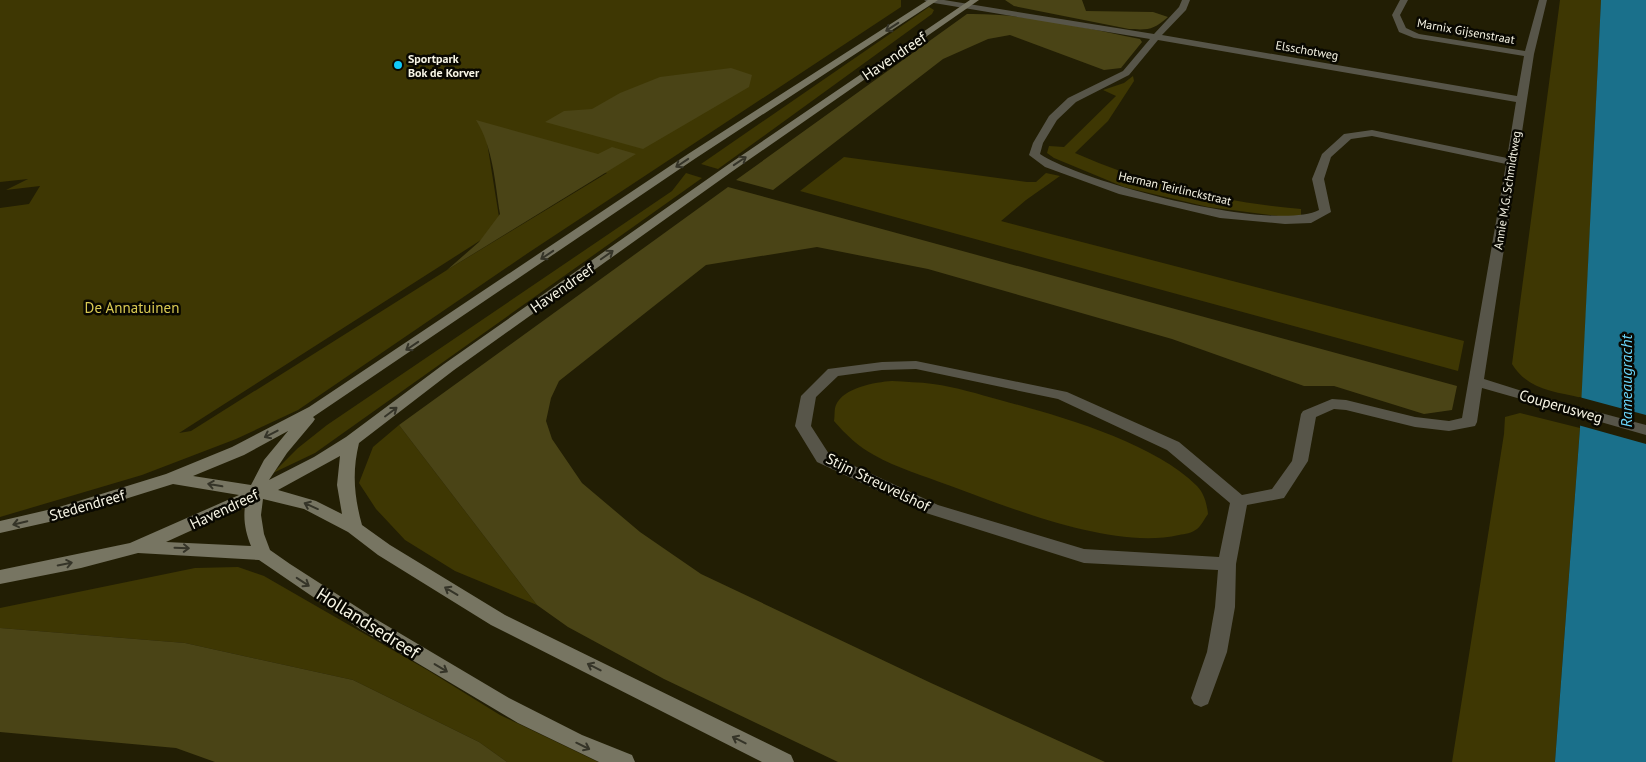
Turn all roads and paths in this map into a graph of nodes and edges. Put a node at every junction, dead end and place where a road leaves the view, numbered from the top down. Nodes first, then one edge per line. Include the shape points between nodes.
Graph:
1 (931, 0) edge
2 (1186, 0) edge
3 (1404, 0) edge
4 (1543, 0) edge
5 (973, 2) edge
6 (1087, 25) junction
7 (1156, 37) junction
8 (1529, 54) junction
9 (1522, 100) junction
10 (1512, 162) junction
11 (1476, 381) junction
12 (314, 410) junction
13 (1646, 430) edge
14 (352, 441) junction
15 (172, 478) junction
16 (257, 494) junction
17 (1239, 501) junction
18 (0, 528) edge
19 (354, 528) junction
20 (134, 548) junction
21 (263, 554) junction
22 (1227, 564) junction
23 (0, 577) edge
24 (1201, 698) dead end
25 (624, 762) edge
26 (783, 762) edge

1 - 5 street, Elsschotweg
1 -> 12 main road, Havendreef
2 - 7 street via 1183,8
3 - 8 street, Marnix Gijsenstraat via 1396,15 1402,30 1418,36
4 - 8 street, Annie M.G. Schmidtweg
5 - 6 street, Elsschotweg
5 - 6 street, Elsschotweg
14 -> 5 main road, Havendreef via 449,367 733,166
6 - 7 street, Elsschotweg
7 - 9 street, Elsschotweg
7 - 10 street, Herman Teirlinckstraat via 1126,73 1072,100 1053,118 1034,155 1049,165 1123,192 1220,214 1285,220 1312,219 1325,212 1318,179 1326,156 1348,136 1372,133
8 - 9 street, Annie M.G. Schmidtweg
9 - 10 street, Annie M.G. Schmidtweg
10 - 11 street, Annie M.G. Schmidtweg
11 - 13 street, Couperusweg
11 - 17 street via 1469,422 1456,425 1415,422 1346,405 1332,404 1309,414 1300,461 1278,494
12 -> 15 main road, Stedendreef via 238,451
12 - 16 main road via 268,465
14 - 16 main road, Havendreef
14 - 19 main road via 344,472
16 -> 15 main road, Stedendreef
15 -> 18 main road, Stedendreef via 58,514
19 -> 16 main road, Stedendreef via 310,505 285,497
16 - 20 main road, Havendreef
16 - 21 main road via 252,524 254,538
17 - 22 street
17 - 22 street, Stijn Streuvelshof via 1173,446 1062,395 916,365 833,372 809,396 803,426 823,458 932,509 1084,556
26 -> 19 main road via 498,620
20 -> 21 main road
23 -> 20 main road
21 -> 25 main road, Hollandsedreef via 361,621 493,700 589,749
22 - 24 street via 1225,607 1217,652

